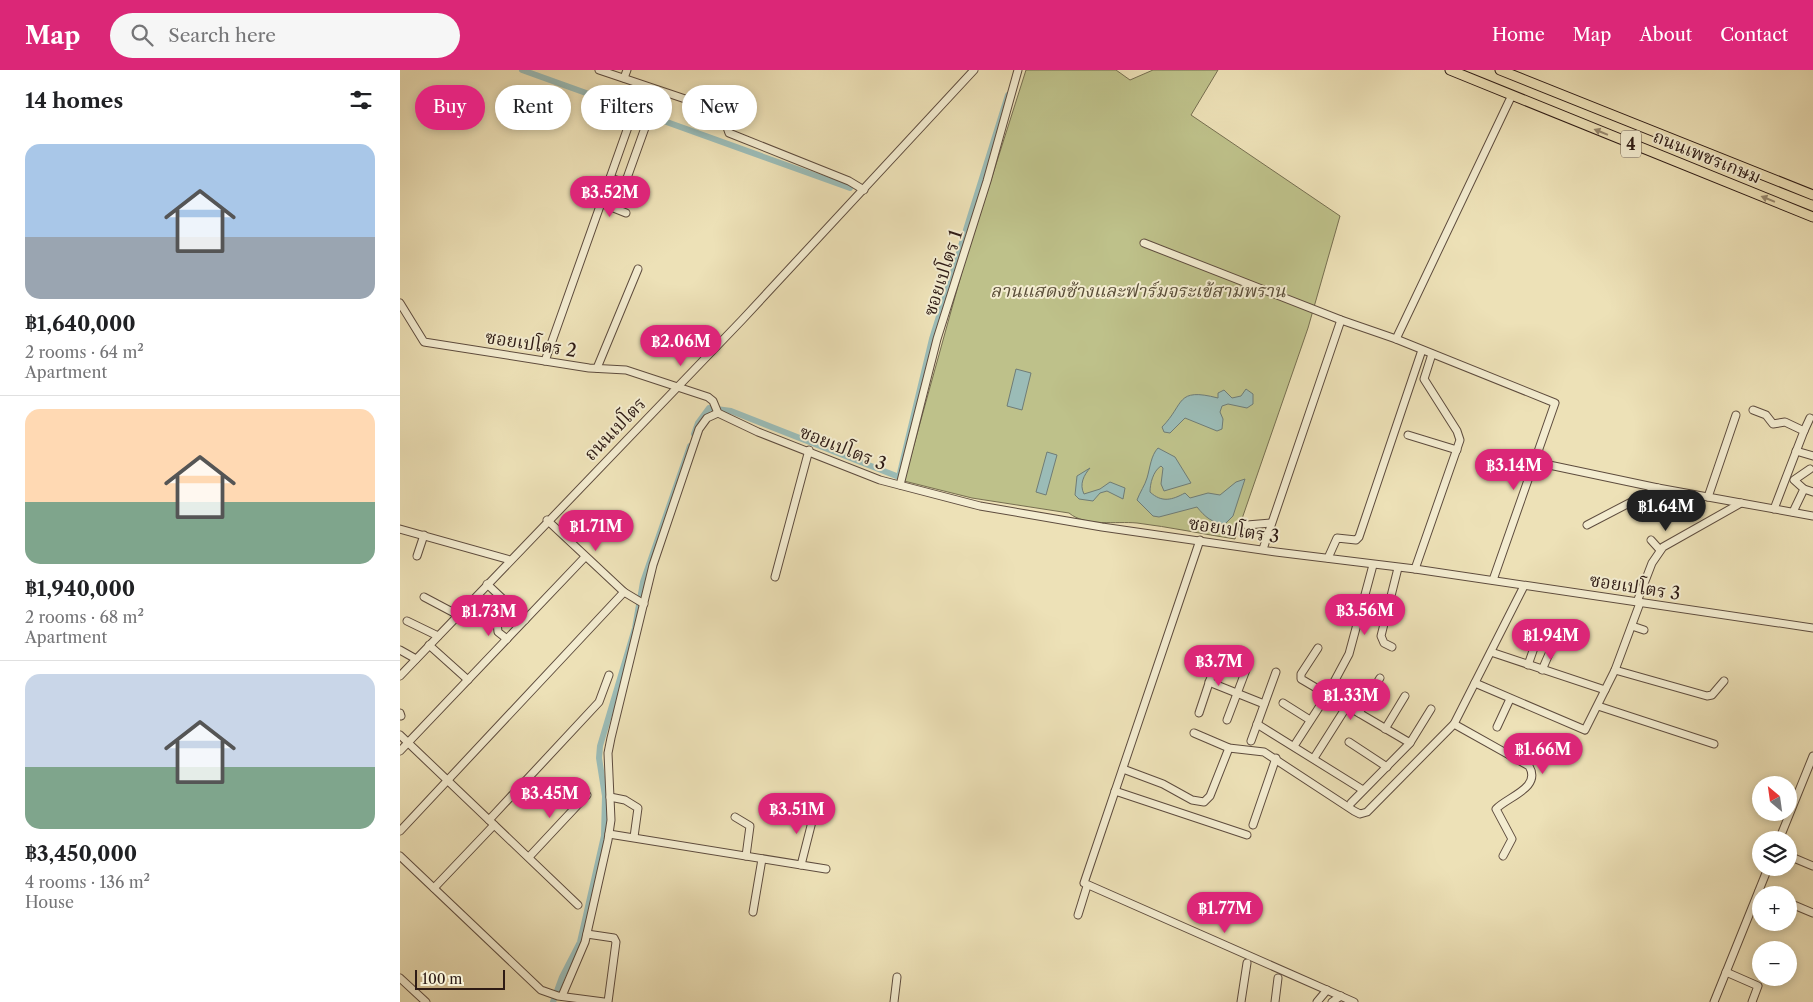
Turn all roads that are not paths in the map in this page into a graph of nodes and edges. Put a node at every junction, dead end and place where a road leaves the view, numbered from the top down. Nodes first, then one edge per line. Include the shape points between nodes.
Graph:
1 (599, 70) edge
2 (626, 70) edge
3 (974, 70) edge
4 (1018, 70) edge
5 (1450, 70) edge
6 (1500, 70) edge
7 (624, 78) junction
8 (1512, 95) junction
9 (682, 98) edge
10 (627, 130) edge
11 (644, 130) edge
12 (728, 130) edge
13 (610, 178) junction
14 (607, 187) junction
15 (864, 190) junction
16 (1813, 195) edge
17 (636, 199) dead end
18 (601, 203) junction
19 (626, 213) dead end
20 (1813, 217) edge
21 (1144, 243) dead end
22 (638, 269) dead end
23 (400, 304) edge
24 (1341, 320) junction
25 (1396, 339) junction
26 (1422, 350) junction
27 (1432, 354) junction
28 (545, 361) junction
29 (597, 368) junction
30 (677, 386) junction
31 (1753, 410) dead end
32 (717, 411) junction
33 (1736, 416) dead end
34 (1810, 418) dead end
35 (1804, 431) junction
36 (1408, 435) dead end
37 (809, 450) junction
38 (1457, 450) junction
39 (1796, 451) junction
40 (1813, 456) edge
41 (1535, 462) junction
42 (1810, 469) dead end
43 (900, 485) junction
44 (1658, 488) junction
45 (1804, 489) junction
46 (1813, 492) edge
47 (1708, 497) junction
48 (1741, 503) junction
49 (1774, 509) junction
50 (1793, 512) junction
51 (1813, 516) edge
52 (547, 520) junction
53 (1271, 523) junction
54 (1247, 525) dead end
55 (1587, 525) dead end
56 (400, 529) edge
57 (424, 535) junction
58 (1200, 540) junction
59 (1651, 540) dead end
60 (1263, 549) junction
61 (1660, 550) junction
62 (417, 556) dead end
63 (585, 556) junction
64 (1328, 558) junction
65 (510, 560) junction
66 (1373, 565) junction
67 (1398, 568) junction
68 (1415, 569) junction
69 (775, 577) dead end
70 (1493, 580) junction
71 (487, 584) junction
72 (1524, 586) junction
73 (624, 592) junction
74 (424, 597) dead end
75 (639, 602) junction
76 (1639, 603) junction
77 (458, 615) junction
78 (492, 616) dead end
79 (526, 620) junction
80 (407, 621) dead end
81 (1632, 626) junction
82 (1813, 628) edge
83 (1644, 630) dead end
84 (438, 636) junction
85 (1556, 638) dead end
86 (507, 639) junction
87 (429, 645) junction
88 (1536, 645) dead end
89 (1392, 647) dead end
90 (1318, 648) dead end
91 (400, 650) edge
92 (1491, 652) junction
93 (1219, 653) dead end
94 (416, 659) junction
95 (1249, 662) dead end
96 (1528, 665) junction
97 (1542, 670) junction
98 (1615, 670) junction
99 (1276, 672) dead end
100 (609, 675) dead end
101 (400, 676) edge
102 (1380, 678) dead end
103 (468, 680) junction
104 (1724, 681) dead end
105 (1210, 682) junction
106 (1475, 683) junction
107 (1604, 690) junction
108 (1237, 692) junction
109 (1327, 694) junction
110 (1405, 696) dead end
111 (1510, 699) junction
112 (1283, 703) dead end
113 (1264, 704) junction
114 (1347, 706) junction
115 (1598, 706) junction
116 (1431, 709) dead end
117 (1199, 713) dead end
118 (1359, 713) junction
119 (1227, 720) dead end
120 (1310, 720) junction
121 (1257, 724) junction
122 (1454, 724) junction
123 (1497, 727) dead end
124 (1386, 729) junction
125 (1194, 733) dead end
126 (400, 735) edge
127 (1250, 741) dead end
128 (1349, 742) dead end
129 (408, 743) junction
130 (1410, 743) junction
131 (1714, 744) dead end
132 (1294, 746) junction
133 (1229, 748) junction
134 (400, 752) edge
135 (1813, 756) edge
136 (1276, 758) junction
137 (1314, 758) junction
138 (1387, 767) junction
139 (1123, 768) junction
140 (448, 781) junction
141 (1363, 790) junction
142 (1115, 791) junction
143 (587, 794) dead end
144 (610, 797) junction
145 (1350, 803) dead end
146 (815, 810) dead end
147 (735, 816) dead end
148 (492, 823) junction
149 (1252, 825) dead end
150 (400, 831) edge
151 (1783, 831) edge
152 (609, 834) junction
153 (1247, 835) dead end
154 (634, 837) junction
155 (400, 856) edge
156 (746, 856) junction
157 (1503, 856) dead end
158 (529, 857) junction
159 (762, 858) junction
160 (1797, 859) edge
161 (1797, 864) edge
162 (801, 865) junction
163 (1813, 866) edge
164 (826, 870) dead end
165 (1813, 870) edge
166 (1087, 886) junction
167 (434, 888) junction
168 (578, 905) dead end
169 (1797, 906) edge
170 (1752, 908) edge
171 (753, 912) dead end
172 (1813, 913) edge
173 (1078, 915) dead end
174 (587, 934) junction
175 (1247, 963) dead end
176 (1726, 972) junction
177 (897, 977) dead end
178 (400, 978) edge
179 (1278, 978) dead end
180 (1327, 990) junction
181 (560, 996) junction
182 (1341, 996) junction
183 (426, 1002) edge
184 (604, 1002) edge
185 (608, 1002) edge
186 (894, 1002) edge
187 (1240, 1002) edge
188 (1275, 1002) edge
189 (1317, 1002) edge
190 (1332, 1002) edge
191 (1354, 1002) edge
192 (1714, 1002) edge
193 (1752, 1002) edge

1 - 7 street
2 - 7 street
3 - 15 street, ถนนเปโตร
4 - 43 street, ซอยเปโตร 1 via 937,339
5 - 8 main road, ถนนเพชรเกษม / 4
6 - 16 main road, ถนนเพชรเกษม / 4
7 - 9 street
20 -> 8 main road, ถนนเพชรเกษม / 4
8 - 25 street
10 - 13 street
11 - 13 street via 627,178 624,182
12 - 15 street
13 - 14 street
14 - 17 street
14 - 18 street
15 - 30 street, ถนนเปโตร
18 - 19 street
18 - 28 street
21 - 24 street
22 - 29 street
23 - 28 street, ซอยเปโตร 2 via 424,342
24 - 25 street
24 - 53 street
25 - 26 street
26 - 27 street
26 - 64 street via 1359,537 1356,540 1337,538
27 - 38 street via 1424,379 1459,435
27 - 41 street via 1555,403
28 - 29 street, ซอยเปโตร 2
29 - 30 street, ซอยเปโตร 2 via 626,370
30 - 32 street via 704,395 713,401
30 - 52 street, ถนนเปโตร
31 - 35 street via 1766,415 1773,424 1786,422
32 - 37 street, ซอยเปโตร 3 via 758,432
32 - 75 street via 699,429
33 - 47 street
34 - 35 street
35 - 39 street
36 - 38 street
37 - 43 street, ซอยเปโตร 3 via 880,480
37 - 69 street
38 - 68 street
39 - 40 street
39 - 49 street
41 - 44 street
41 - 70 street
42 - 45 street via 1794,480
43 - 58 street, ซอยเปโตร 3 via 980,506
44 - 47 street
44 - 55 street
45 - 46 street
45 - 50 street
47 - 48 street
48 - 49 street
48 - 61 street
49 - 50 street
50 - 51 street
52 - 63 street
52 - 65 street, ถนนเปโตร
53 - 54 street
53 - 60 street
56 - 57 street
57 - 62 street
57 - 65 street
58 - 60 street, ซอยเปโตร 3
58 - 139 street
59 - 61 street
60 - 64 street, ซอยเปโตร 3
61 - 76 street via 1652,563
63 - 73 street
63 - 79 street
64 - 66 street, ซอยเปโตร 3
65 - 71 street, ถนนเปโตร
66 - 67 street, ซอยเปโตร 3
66 - 109 street via 1349,654
67 - 68 street, ซอยเปโตร 3
67 - 89 street via 1381,636 1384,643
68 - 70 street, ซอยเปโตร 3
70 - 72 street, ซอยเปโตร 3
71 - 77 street, ถนนเปโตร
71 - 79 street
72 - 76 street, ซอยเปโตร 3
72 - 92 street
73 - 75 street
73 - 140 street
74 - 77 street
75 - 144 street via 610,738
76 - 81 street
76 - 82 street, ซอยเปโตร 3
77 - 84 street, ถนนเปโตร
78 - 86 street via 497,621 498,632
79 - 86 street
80 - 84 street
81 - 83 street
81 - 98 street
84 - 87 street, ถนนเปโตร
85 - 97 street
86 - 103 street
87 - 94 street, ถนนเปโตร
87 - 103 street
88 - 96 street
90 - 109 street via 1300,677
91 - 94 street
92 - 96 street
92 - 106 street
93 - 105 street
94 - 101 street, ถนนเปโตร
95 - 108 street
96 - 97 street
97 - 107 street
98 - 104 street via 1707,696 1712,695
98 - 107 street
99 - 113 street
100 - 148 street via 599,702
102 - 118 street
103 - 129 street
105 - 108 street
105 - 117 street
106 - 111 street
106 - 122 street
107 - 115 street
108 - 113 street
108 - 119 street
109 - 114 street
109 - 120 street
110 - 124 street
111 - 115 street via 1583,731
111 - 123 street
112 - 120 street
113 - 121 street
114 - 118 street
114 - 137 street
115 - 131 street
116 - 130 street
118 - 124 street
120 - 132 street
121 - 127 street
121 - 132 street
122 - 136 street via 1367,812 1360,814
122 - 157 street via 1529,766 1532,772 1529,785 1496,809 1512,839
124 - 130 street
125 - 133 street
126 - 129 street
128 - 138 street
129 - 134 street
129 - 140 street
130 - 138 street
132 - 137 street
133 - 136 street via 1264,752
133 - 139 street via 1210,796 1204,802 1192,800
135 - 151 street
136 - 149 street
137 - 141 street
138 - 141 street
139 - 142 street
140 - 148 street
140 - 150 street
141 - 145 street
142 - 153 street
142 - 166 street via 1084,882
143 - 158 street
144 - 152 street
144 - 154 street via 625,800 638,808
146 - 162 street
147 - 156 street via 750,826
148 - 158 street
148 - 167 street
152 - 154 street
152 - 174 street
154 - 156 street
155 - 167 street
156 - 159 street
158 - 168 street
159 - 162 street
159 - 171 street
160 - 163 street
161 - 165 street
162 - 164 street
166 - 173 street
166 - 180 street
167 - 181 street via 546,992
169 - 172 street
170 - 176 street
174 - 181 street
174 - 185 street via 614,938 616,942
175 - 187 street
176 - 192 street
176 - 193 street via 1758,986
177 - 186 street
178 - 183 street
179 - 188 street
180 - 182 street
180 - 189 street
181 - 184 street
182 - 190 street
182 - 191 street

